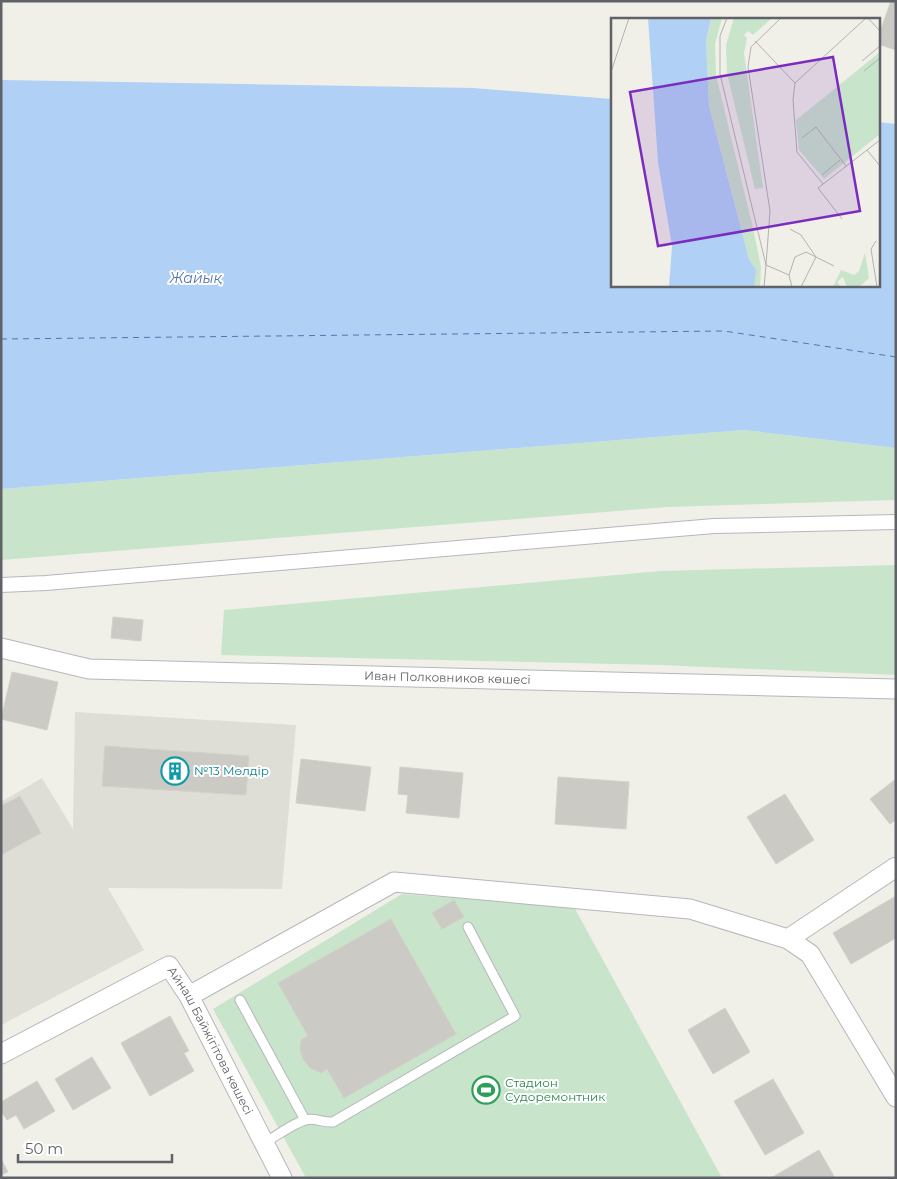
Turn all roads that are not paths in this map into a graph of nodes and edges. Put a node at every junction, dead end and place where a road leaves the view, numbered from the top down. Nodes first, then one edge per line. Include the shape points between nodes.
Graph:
1 (896, 522) edge
2 (1, 585) edge
3 (1, 648) edge
4 (896, 690) edge
5 (896, 867) edge
6 (468, 927) dead end
7 (788, 939) junction
8 (189, 996) junction
9 (240, 1000) dead end
10 (1, 1054) edge
11 (896, 1097) edge
12 (305, 1120) junction
13 (264, 1143) junction
14 (282, 1178) edge

1 - 2 street via 714,526
3 - 4 street, Иван Полковников көшесі via 89,670
5 - 7 street
6 - 12 lane via 515,1016 332,1122
7 - 8 street via 690,909 394,882
7 - 11 street via 810,954
8 - 10 street, Айнаш Байжігітова көшесі via 169,966
8 - 13 street, Айнаш Байжігітова көшесі
9 - 12 lane
12 - 13 lane
13 - 14 street, Айнаш Байжігітова көшесі

